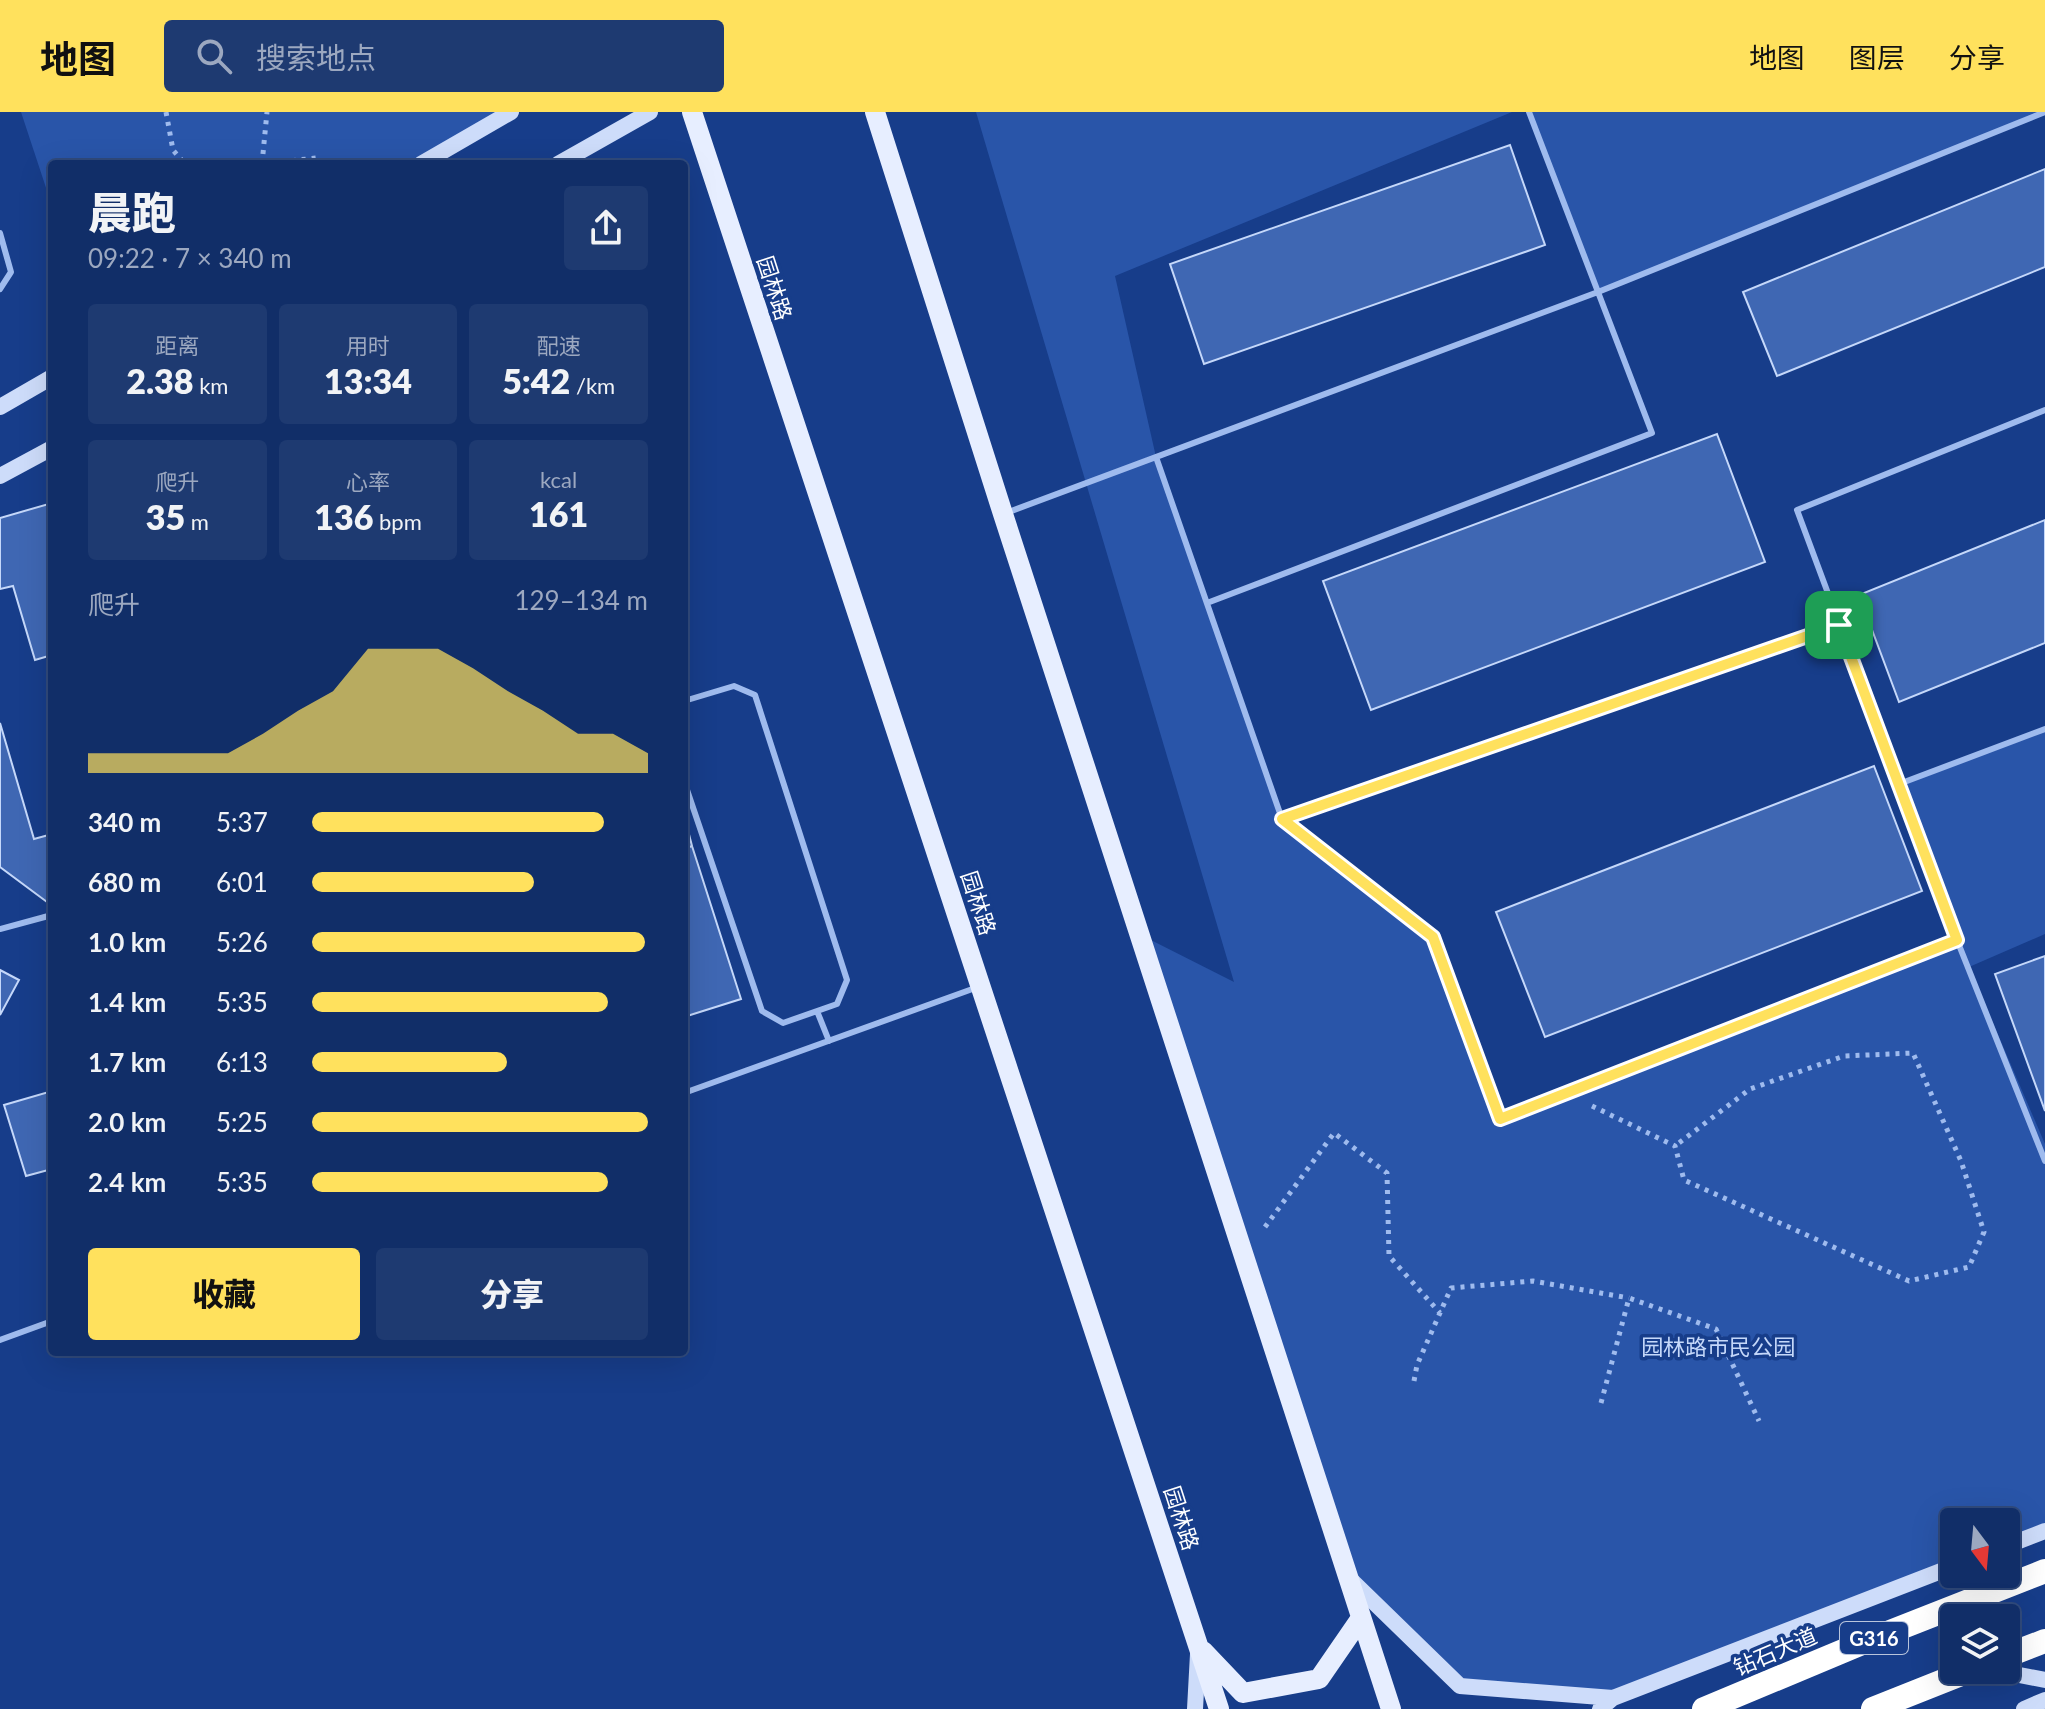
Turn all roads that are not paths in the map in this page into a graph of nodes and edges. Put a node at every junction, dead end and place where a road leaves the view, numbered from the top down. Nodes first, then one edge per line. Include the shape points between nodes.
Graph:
1 (511, 112) edge
2 (650, 112) edge
3 (692, 112) edge
4 (875, 112) edge
5 (1529, 112) edge
6 (2045, 112) edge
7 (428, 160) edge
8 (565, 160) edge
9 (0, 233) edge
10 (0, 289) edge
11 (1598, 292) junction
12 (48, 379) edge
13 (0, 407) edge
14 (2045, 410) edge
15 (48, 450) edge
16 (1156, 457) junction
17 (0, 476) edge
18 (1003, 514) junction
19 (1207, 603) junction
20 (1839, 625) junction
21 (688, 700) edge
22 (2045, 729) edge
23 (1899, 784) junction
24 (688, 793) edge
25 (1282, 819) junction
26 (48, 916) edge
27 (0, 929) edge
28 (1957, 940) junction
29 (981, 986) junction
30 (817, 1011) junction
31 (829, 1041) junction
32 (688, 1092) edge
33 (2045, 1161) edge
34 (48, 1322) edge
35 (0, 1340) edge
36 (2045, 1531) edge
37 (2020, 1541) edge
38 (2045, 1571) edge
39 (1940, 1572) edge
40 (1348, 1578) junction
41 (1361, 1618) junction
42 (2045, 1641) edge
43 (1198, 1645) junction
44 (2020, 1651) edge
45 (2020, 1675) edge
46 (2045, 1680) edge
47 (1940, 1682) edge
48 (2045, 1700) edge
49 (1606, 1704) edge
50 (1195, 1709) edge
51 (1219, 1709) edge
52 (1391, 1709) edge
53 (1704, 1709) edge
54 (1873, 1709) edge
55 (2024, 1709) edge

1 - 7 street
2 - 8 street
3 - 29 main road, 园林路
4 - 18 main road
5 - 11 lane
6 - 11 lane
9 - 10 lane via 11,272
11 - 16 lane
11 - 19 lane via 1652,433
12 - 13 street
14 - 20 lane via 1797,510
15 - 17 street
16 - 18 lane
16 - 19 lane
18 - 40 main road
19 - 25 lane
20 - 23 lane
20 - 25 lane
21 - 30 lane via 734,686 755,695 847,980 837,1004
22 - 23 lane
23 - 28 lane
24 - 30 lane via 762,1011 783,1023
25 - 28 lane via 1433,937 1500,1119
26 - 27 lane
28 - 33 lane
29 - 31 lane
29 - 43 main road, 园林路
30 - 31 lane
31 - 32 lane
34 - 35 lane
36 - 37 street
38 - 53 highway, 钻石大道 / G316
39 - 49 street
40 - 41 main road
40 - 49 street via 1460,1686
41 - 43 main road via 1319,1679 1243,1693
41 - 52 main road
42 - 44 highway
43 - 50 street
43 - 51 main road, 园林路
45 - 46 street
47 - 54 highway
48 - 55 street

